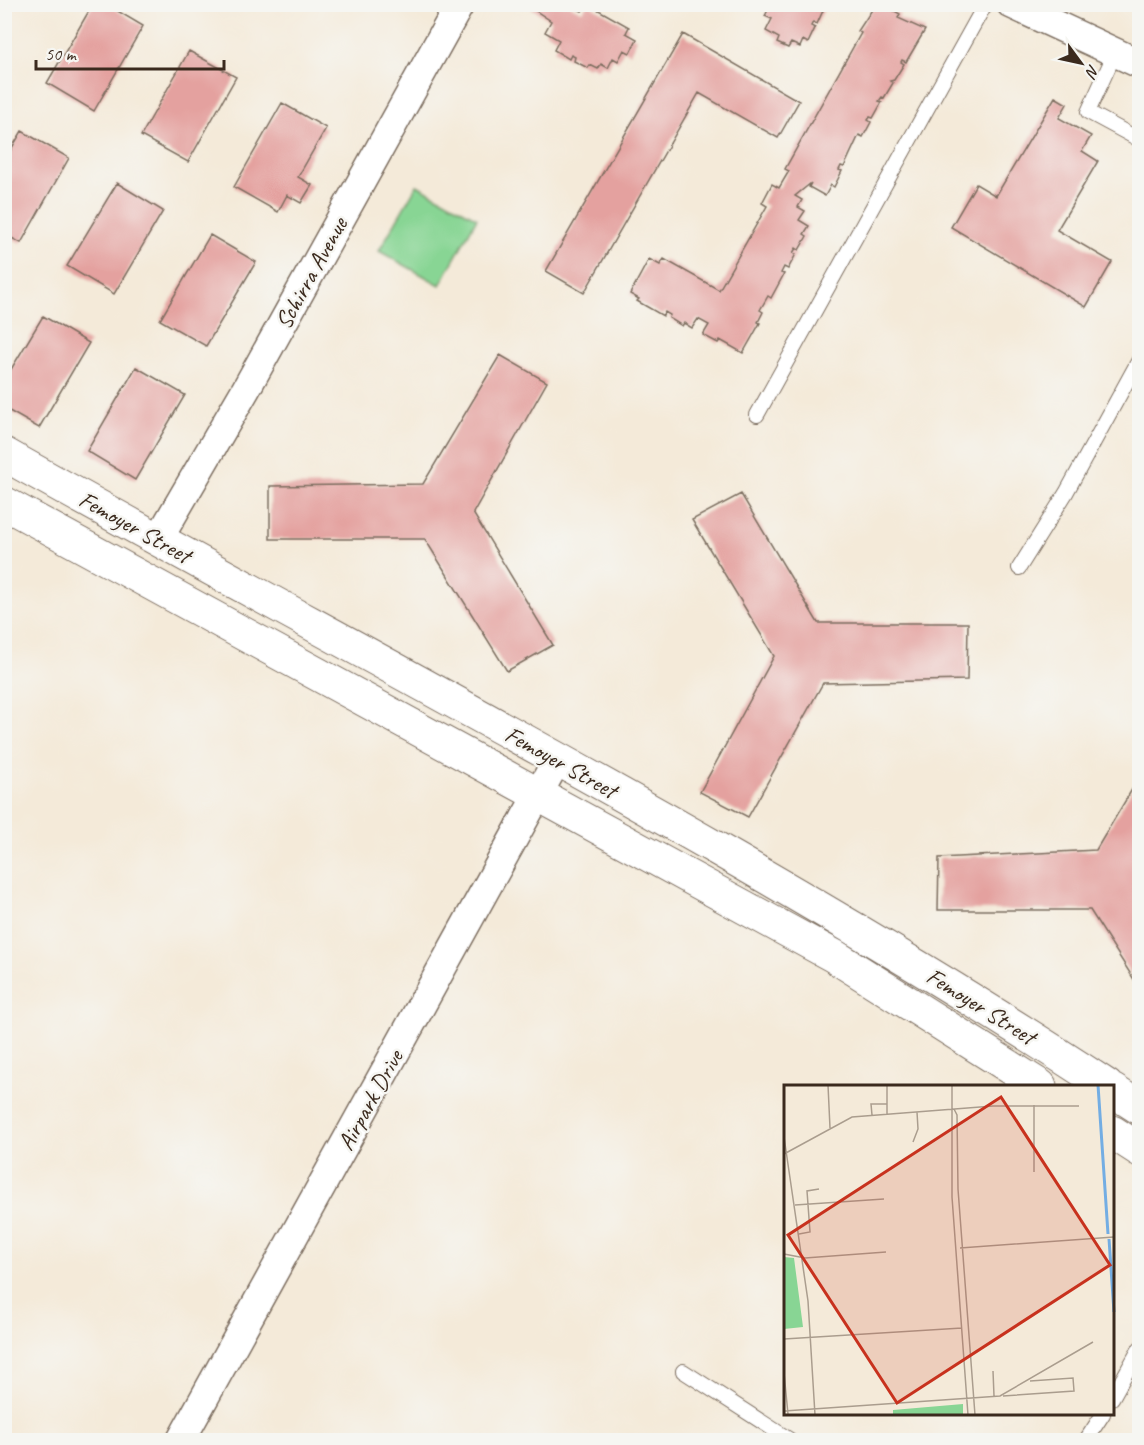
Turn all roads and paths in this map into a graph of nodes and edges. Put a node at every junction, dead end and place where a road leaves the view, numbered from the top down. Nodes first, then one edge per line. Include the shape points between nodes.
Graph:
1 (460, 4) edge
2 (988, 4) edge
3 (1011, 4) edge
4 (1127, 59) edge
5 (1140, 140) edge
6 (1140, 358) edge
7 (757, 414) dead end
8 (4, 454) edge
9 (4, 503) edge
10 (158, 540) junction
11 (1019, 568) dead end
12 (557, 760) junction
13 (537, 795) junction
14 (1038, 1085) edge
15 (1105, 1085) edge
16 (1114, 1091) edge
17 (1140, 1108) edge
18 (1114, 1133) edge
19 (1140, 1149) edge
20 (1140, 1348) edge
21 (683, 1371) dead end
22 (1114, 1396) edge
23 (1102, 1415) edge
24 (181, 1440) edge
25 (790, 1440) edge
26 (1086, 1440) edge

1 - 10 street, Schirra Avenue via 246,390
2 - 7 lane
3 - 4 street
4 - 5 lane via 1089,112
6 - 11 lane via 1066,494
8 - 10 street, Femoyer Street
9 - 13 street, Femoyer Street
10 - 12 street, Femoyer Street
12 - 13 street, Airpark Drive
12 - 15 street, Femoyer Street via 825,910 982,1004
13 - 14 street, Femoyer Street via 834,956
13 - 24 street, Airpark Drive
16 - 17 street
18 - 19 street
20 - 22 lane
21 - 25 lane
23 - 26 lane

